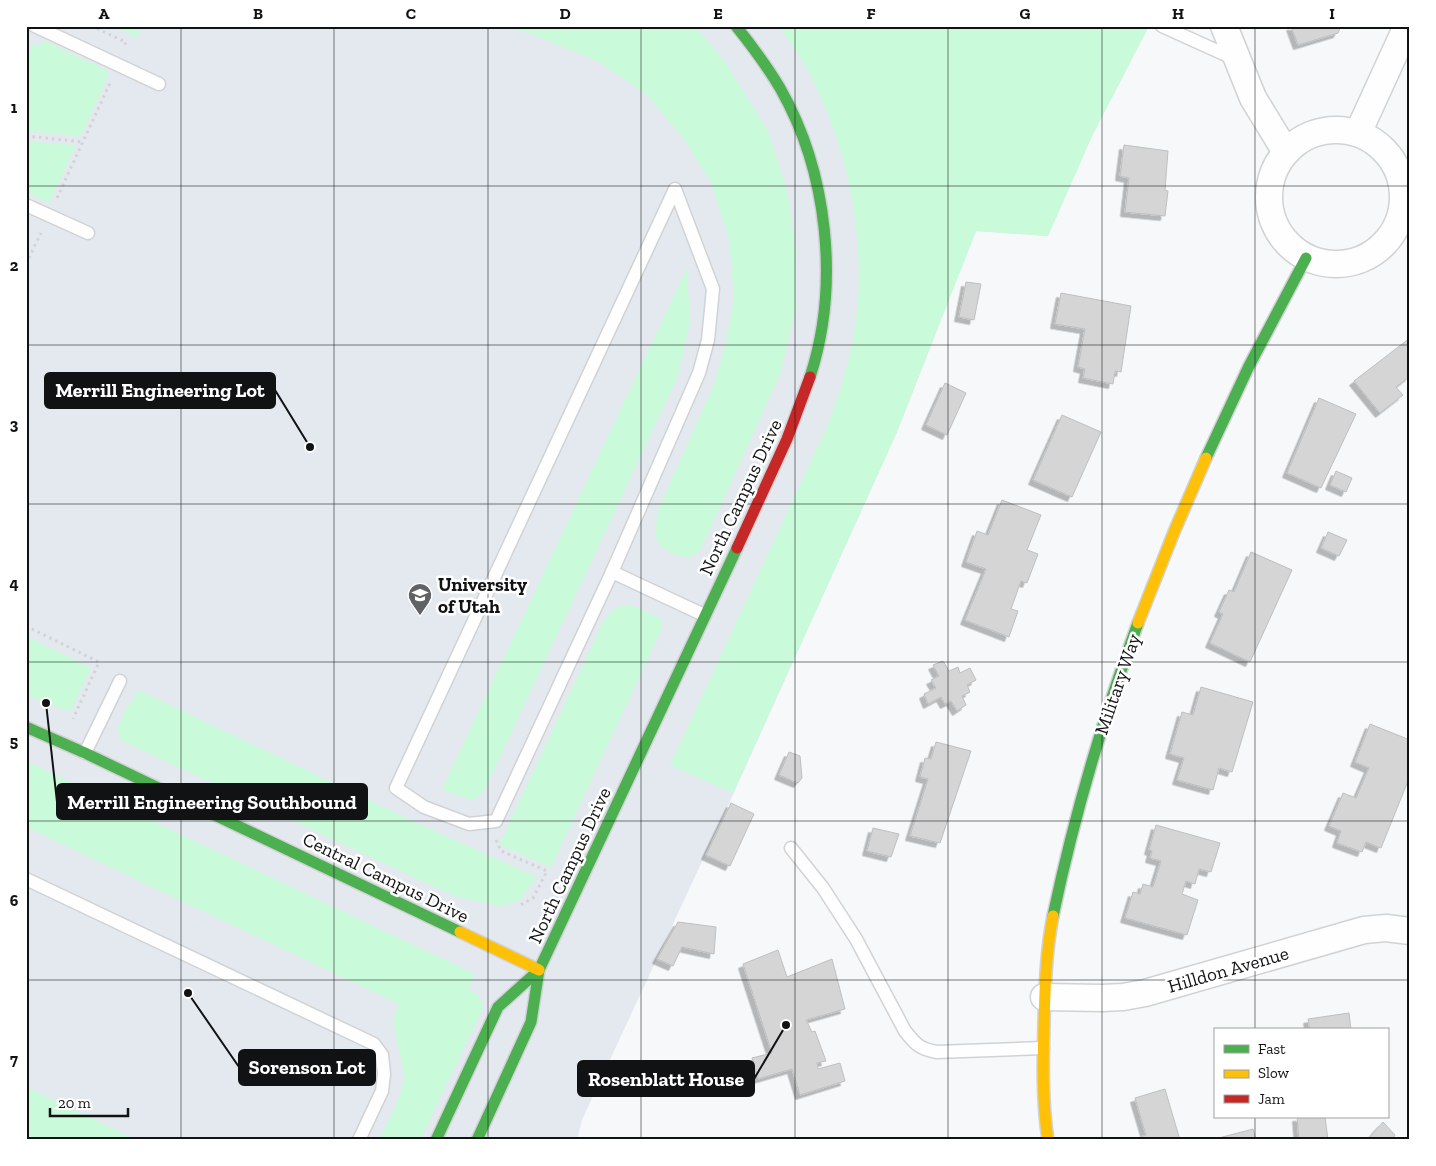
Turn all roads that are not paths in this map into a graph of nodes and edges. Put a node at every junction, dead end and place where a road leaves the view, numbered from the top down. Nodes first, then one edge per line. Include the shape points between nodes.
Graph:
1 (35, 26) edge
2 (736, 26) edge
3 (1162, 26) edge
4 (1224, 26) edge
5 (1407, 26) edge
6 (1237, 60) junction
7 (159, 84) dead end
8 (1358, 133) junction
9 (1286, 152) junction
10 (26, 205) edge
11 (1406, 214) edge
12 (88, 233) dead end
13 (1306, 258) junction
14 (612, 572) junction
15 (704, 615) junction
16 (120, 680) dead end
17 (26, 727) edge
18 (85, 753) junction
19 (791, 848) dead end
20 (26, 879) edge
21 (1410, 930) edge
22 (540, 970) junction
23 (1044, 997) junction
24 (1043, 1048) junction
25 (359, 1140) edge
26 (436, 1140) edge
27 (477, 1140) edge
28 (1048, 1140) edge

1 - 7 lane
2 - 15 street, North Campus Drive via 788,103 806,146 820,198 826,277 823,322 814,368 799,412
3 - 6 lane
4 - 6 street
5 - 8 street
6 - 9 street via 1253,98
8 - 9 street via 1320,132 1301,139
8 - 11 street via 1386,151 1398,170
9 - 13 street via 1274,169 1269,189 1270,210 1277,230 1289,247
10 - 12 lane
11 - 13 street via 1392,236 1375,253 1353,263 1329,265
13 - 23 street, Military Way via 1271,321 1187,499 1140,616 1093,756 1073,829 1052,920
14 - 14 lane via 699,373 708,340 713,289 675,189 396,788 424,807 469,824 496,821
14 - 15 lane
15 - 22 street, North Campus Drive
16 - 18 lane
17 - 18 street, Central Campus Drive
18 - 22 street, Central Campus Drive
19 - 24 lane via 823,888 856,940 915,1044 924,1050 937,1052
20 - 25 lane via 374,1044 382,1055 382,1091
21 - 23 street, Hilldon Avenue via 1364,930 1145,993 1123,997
22 - 26 street, North Campus Drive via 498,1007
22 - 27 street, North Campus Drive via 531,1022
23 - 24 street, Military Way
24 - 28 street, Military Way via 1042,1076

